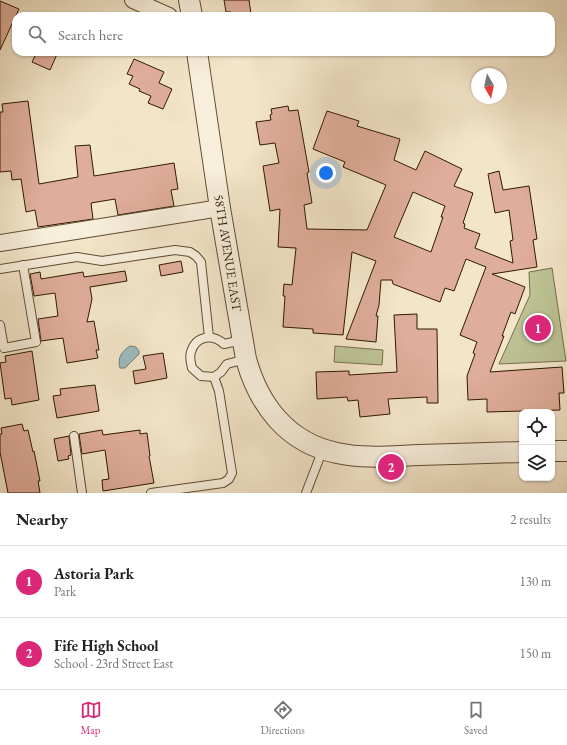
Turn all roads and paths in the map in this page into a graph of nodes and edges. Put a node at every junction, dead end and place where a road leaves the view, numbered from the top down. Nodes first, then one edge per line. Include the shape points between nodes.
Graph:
1 (133, 0) edge
2 (189, 0) edge
3 (160, 12) edge
4 (191, 12) edge
5 (198, 56) edge
6 (220, 208) junction
7 (0, 243) edge
8 (23, 265) junction
9 (0, 269) edge
10 (0, 325) edge
11 (209, 337) junction
12 (242, 340) junction
13 (246, 359) junction
14 (214, 377) junction
15 (74, 436) dead end
16 (323, 449) junction
17 (555, 451) edge
18 (567, 451) edge
19 (519, 452) edge
20 (82, 493) edge
21 (151, 493) edge
22 (306, 493) edge

1 - 3 street
2 - 4 street
5 - 6 street, 58TH AVENUE EAST
6 - 7 street
6 - 12 street, 58TH AVENUE EAST
8 - 9 lane
8 - 10 lane via 36,342 4,348
8 - 11 lane via 77,257 102,261 176,250 190,252 201,262
11 - 12 lane via 224,344
11 - 14 lane via 194,345 190,354 192,368 201,376
12 - 13 street, 58TH AVENUE EAST
13 - 14 lane via 227,364
13 - 16 street, 58TH AVENUE EAST via 257,390 276,418 298,437
14 - 21 lane via 219,391 232,473 229,479 223,483
15 - 20 lane
16 - 19 street, 58TH AVENUE EAST via 383,457
16 - 22 lane
17 - 18 street

